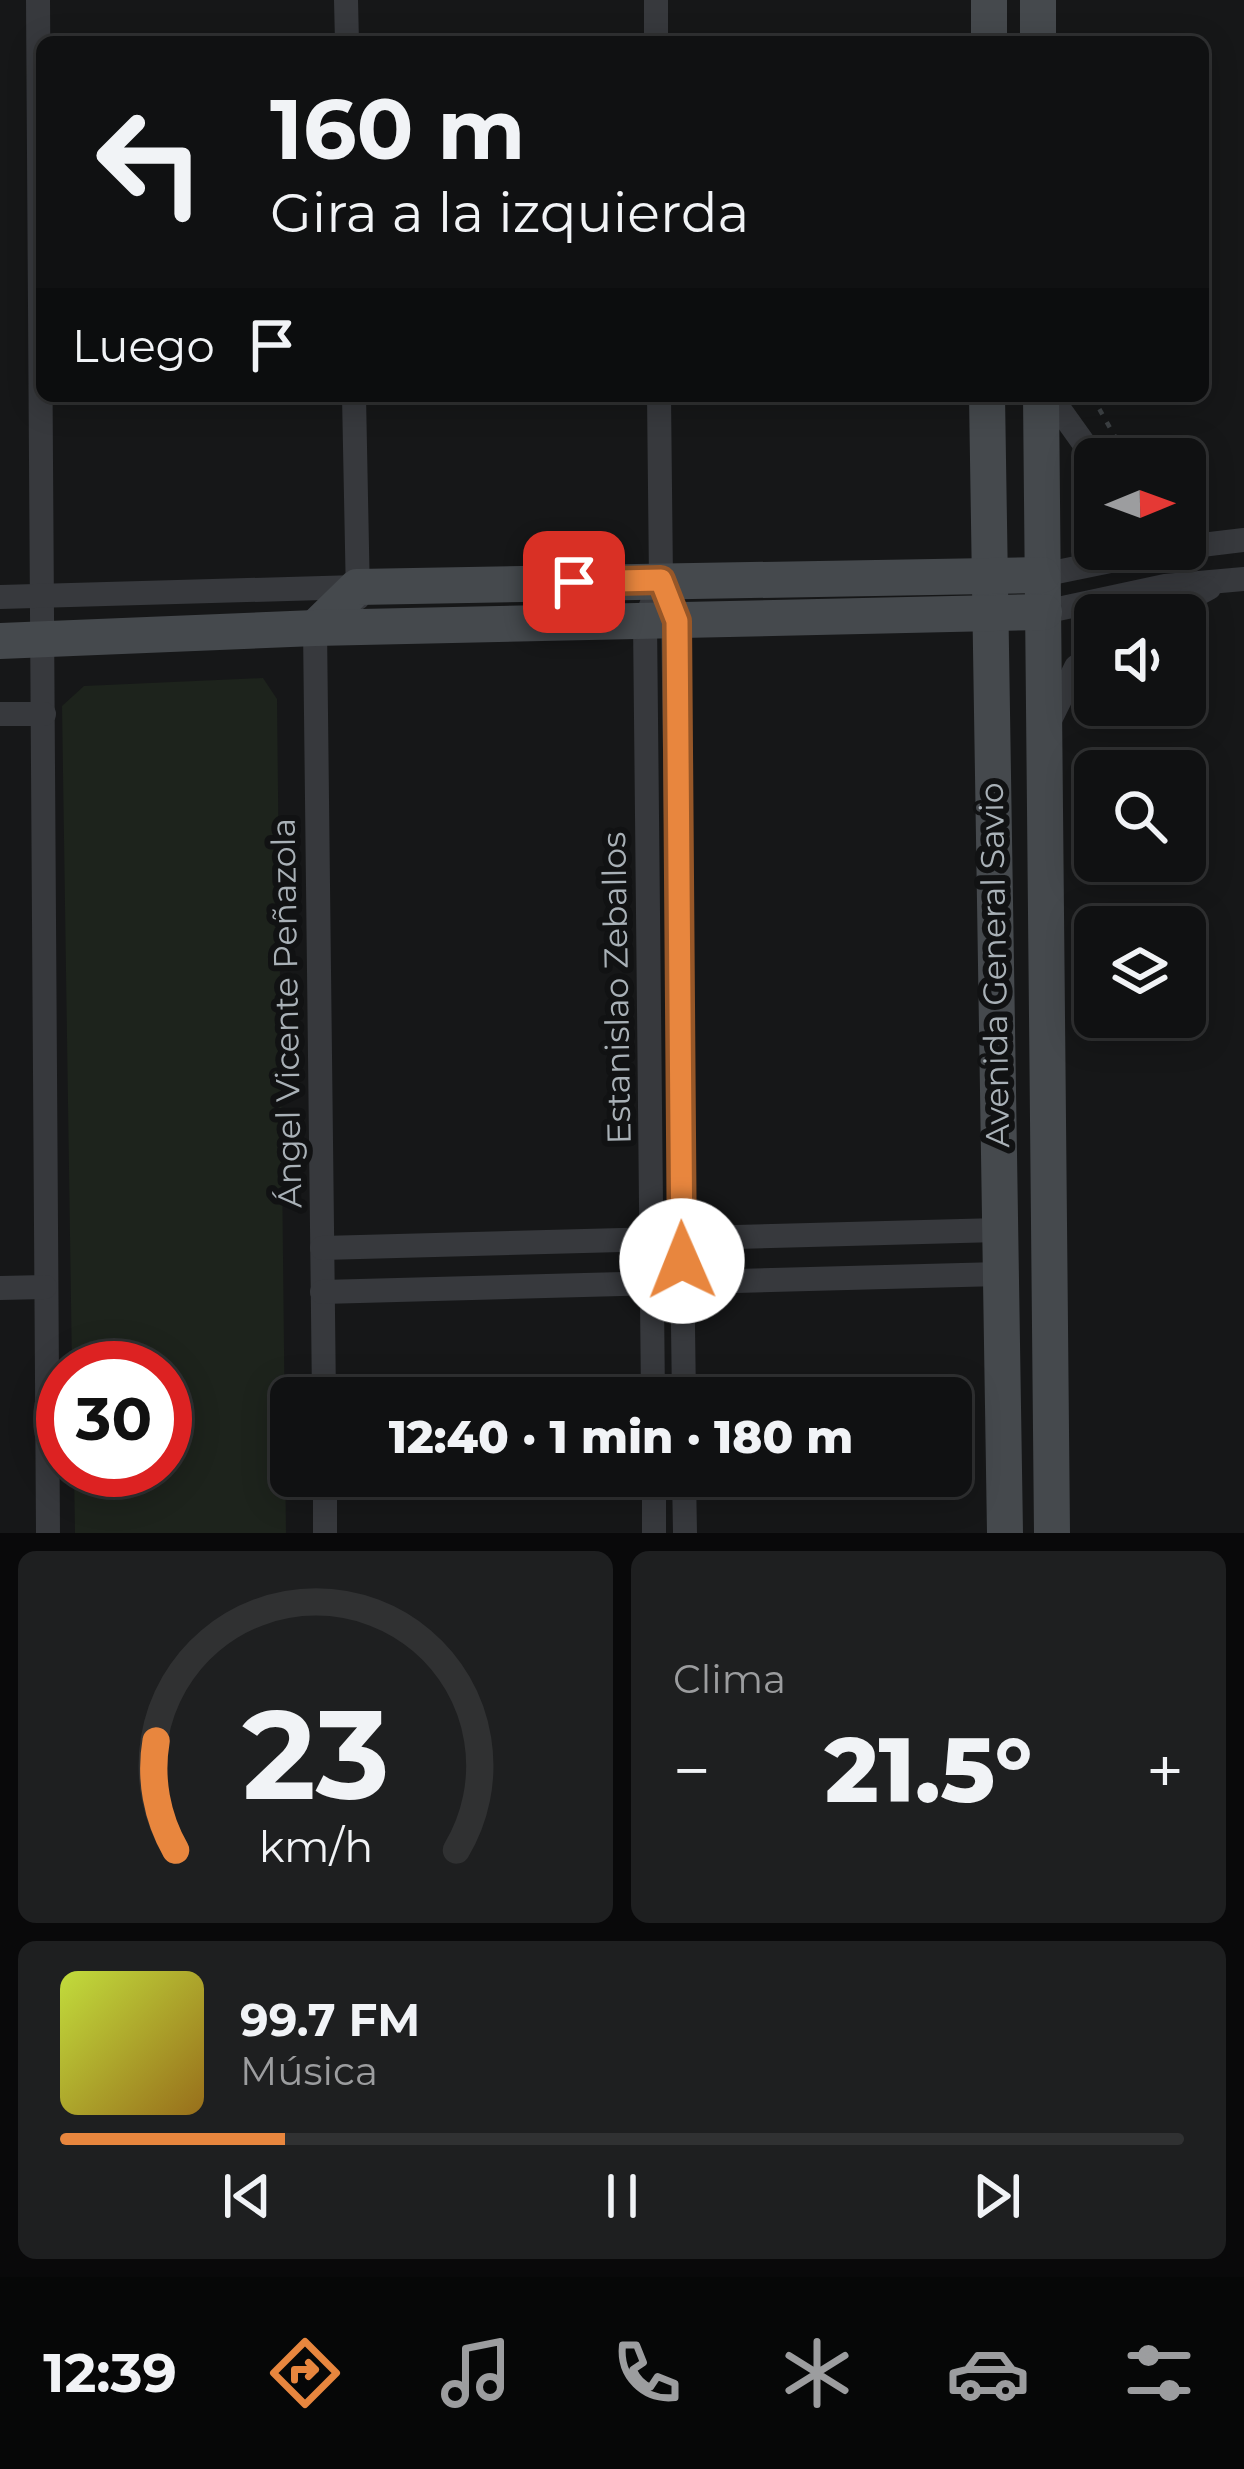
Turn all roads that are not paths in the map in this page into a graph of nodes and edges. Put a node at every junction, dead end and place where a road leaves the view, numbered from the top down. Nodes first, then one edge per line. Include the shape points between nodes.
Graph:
1 (38, 0) edge
2 (346, 0) edge
3 (656, 0) edge
4 (989, 0) edge
5 (1038, 0) edge
6 (38, 36) edge
7 (347, 36) edge
8 (656, 36) edge
9 (989, 36) edge
10 (1038, 36) edge
11 (42, 402) edge
12 (354, 402) edge
13 (659, 402) edge
14 (988, 402) edge
15 (1045, 402) edge
16 (1050, 402) edge
17 (1078, 438) edge
18 (1244, 540) edge
19 (1206, 544) edge
20 (1074, 568) edge
21 (1042, 575) junction
22 (987, 576) junction
23 (661, 580) junction
24 (1233, 580) edge
25 (358, 587) junction
26 (1203, 594) edge
27 (0, 597) edge
28 (44, 597) junction
29 (1044, 612) junction
30 (987, 615) junction
31 (661, 621) junction
32 (358, 627) junction
33 (315, 628) junction
34 (44, 640) junction
35 (0, 641) edge
36 (1074, 671) edge
37 (44, 714) junction
38 (0, 715) edge
39 (1046, 738) junction
40 (999, 1230) junction
41 (682, 1237) junction
42 (652, 1238) junction
43 (322, 1248) junction
44 (1000, 1274) junction
45 (652, 1286) junction
46 (682, 1286) junction
47 (45, 1287) junction
48 (0, 1288) edge
49 (322, 1292) junction
50 (324, 1377) edge
51 (653, 1377) edge
52 (684, 1377) edge
53 (325, 1497) edge
54 (654, 1497) edge
55 (684, 1497) edge
56 (48, 1533) edge
57 (325, 1533) edge
58 (654, 1533) edge
59 (685, 1533) edge
60 (1005, 1533) edge
61 (1052, 1533) edge

1 - 6 street
2 - 7 street
3 - 8 street
4 - 9 main road
5 - 10 main road
11 - 28 street
12 - 25 street
13 - 23 street, Estanislao Zeballos
14 - 22 main road, Avenida General Savio
15 - 21 main road, Avenida General Savio
16 - 17 street
18 - 19 street
20 - 21 street
21 - 22 main road
21 - 29 main road, Avenida General Savio
22 - 23 main road
22 - 30 main road, Avenida General Savio
23 - 25 main road
23 - 31 street, Estanislao Zeballos
24 - 26 street
24 - 29 street
25 - 28 street
25 - 32 street
25 - 33 main road
27 - 28 street
28 - 34 street
29 - 30 main road
29 - 39 main road, Avenida General Savio
30 - 31 main road
30 - 40 main road, Avenida General Savio
31 - 32 main road
31 - 41 street, Estanislao Zeballos
31 - 42 street, Estanislao Zeballos
32 - 33 main road
33 - 34 main road
33 - 43 street, Ángel Vicente Peñazola
34 - 35 main road
34 - 37 street
36 - 39 street
37 - 38 street
37 - 47 street
39 - 61 main road, Avenida General Savio
40 - 41 street
40 - 44 main road, Avenida General Savio
41 - 42 street
41 - 46 street, Estanislao Zeballos
42 - 43 street
42 - 45 street, Estanislao Zeballos
43 - 49 street, Ángel Vicente Peñazola
44 - 46 street
44 - 60 main road, Avenida General Savio
45 - 46 street
45 - 49 street
45 - 51 street, Estanislao Zeballos
46 - 52 street, Estanislao Zeballos
47 - 48 street
47 - 56 street
49 - 50 street, Ángel Vicente Peñazola
53 - 57 street
54 - 58 street
55 - 59 street

